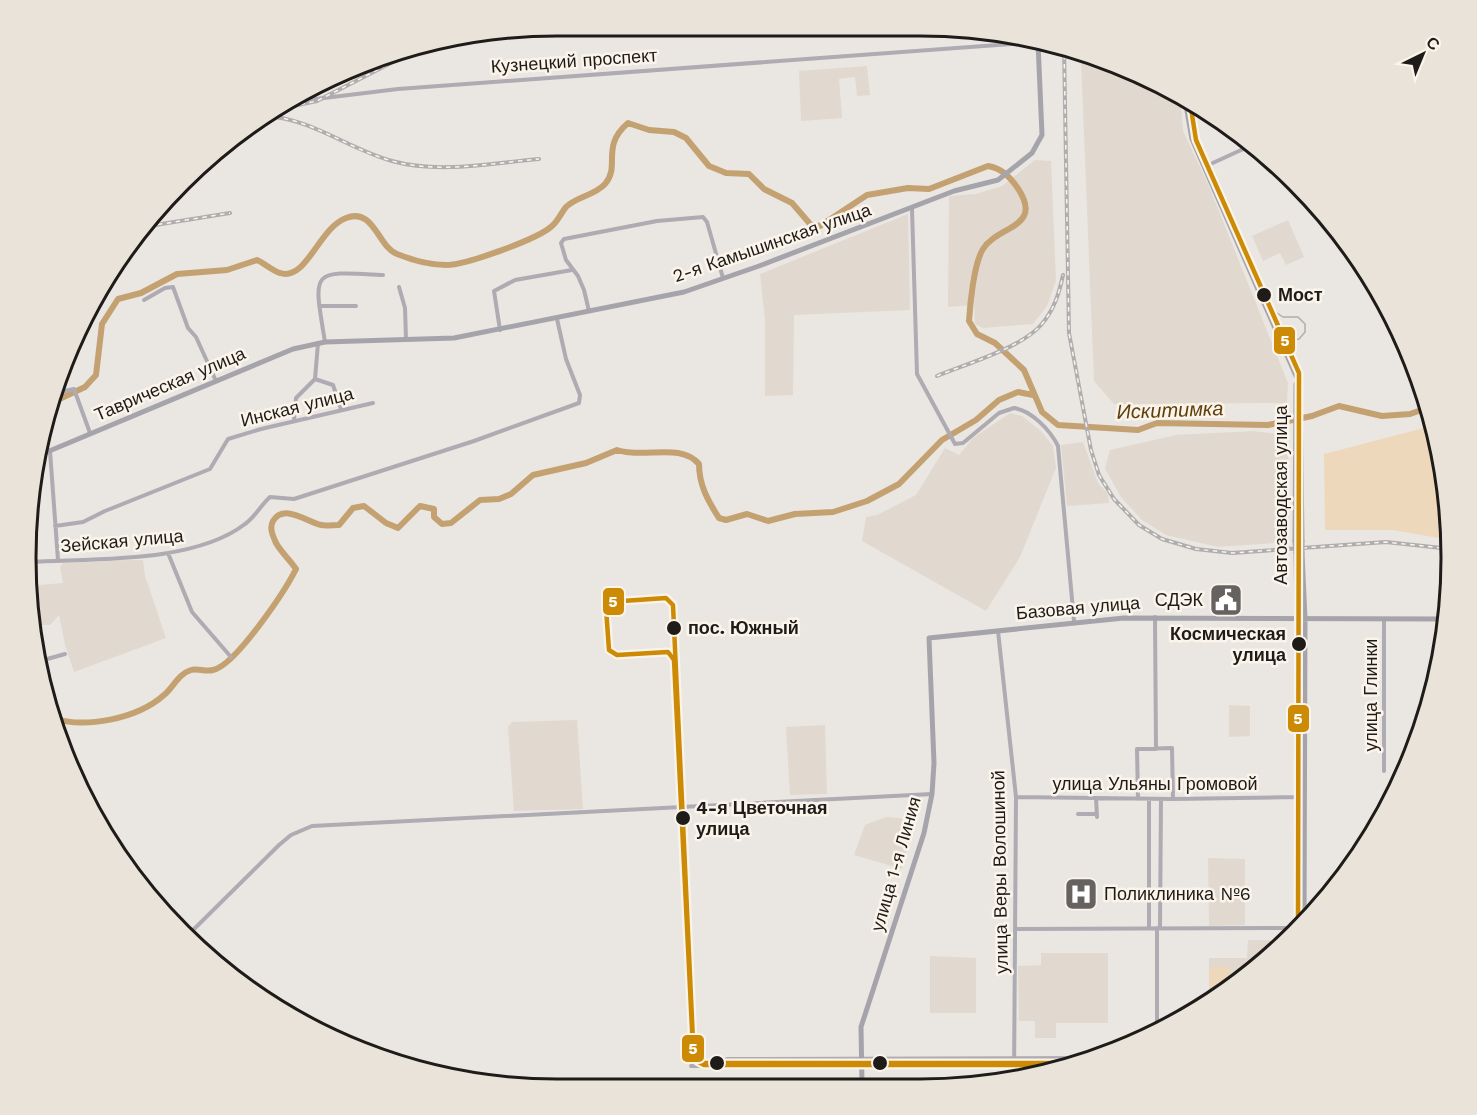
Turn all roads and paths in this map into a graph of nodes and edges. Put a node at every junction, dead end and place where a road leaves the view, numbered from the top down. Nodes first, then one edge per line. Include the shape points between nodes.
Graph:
1 (1010, 44) edge
2 (1038, 50) edge
3 (309, 100) edge
4 (1187, 110) edge
5 (1243, 149) edge
6 (1204, 167) junction
7 (912, 209) junction
8 (572, 270) junction
9 (383, 275) dead end
10 (723, 279) junction
11 (399, 287) dead end
12 (144, 300) dead end
13 (319, 306) junction
14 (356, 306) dead end
15 (589, 311) junction
16 (557, 319) junction
17 (500, 330) junction
18 (406, 339) junction
19 (321, 343) junction
20 (315, 379) junction
21 (216, 381) junction
22 (63, 392) edge
23 (373, 403) dead end
24 (341, 409) junction
25 (294, 420) junction
26 (90, 433) junction
27 (50, 451) junction
28 (47, 452) edge
29 (55, 526) junction
30 (168, 554) junction
31 (1299, 554) junction
32 (58, 560) junction
33 (36, 562) edge
34 (1155, 617) junction
35 (1296, 618) junction
36 (1305, 618) junction
37 (1384, 619) junction
38 (1438, 619) edge
39 (1074, 621) junction
40 (997, 630) junction
41 (929, 638) joint
42 (65, 654) dead end
43 (231, 657) dead end
44 (46, 659) edge
45 (1156, 748) junction
46 (1384, 771) dead end
47 (932, 794) junction
48 (1016, 797) junction
49 (1295, 797) junction
50 (1096, 798) junction
51 (1138, 799) junction
52 (1149, 799) junction
53 (1161, 799) junction
54 (1173, 799) junction
55 (1078, 814) dead end
56 (1304, 909) edge
57 (1296, 918) edge
58 (1149, 928) junction
59 (1159, 928) junction
60 (1286, 928) edge
61 (1015, 929) junction
62 (193, 930) edge
63 (1158, 1021) edge
64 (1063, 1058) edge
65 (728, 1059) dead end
66 (861, 1059) junction
67 (1014, 1059) junction
68 (691, 1066) dead end
69 (862, 1066) junction
70 (1013, 1066) junction
71 (1033, 1066) edge
72 (1013, 1070) edge
73 (862, 1079) edge

1 - 3 street, Кузнецкий проспект via 387,90
2 - 7 main road, 2-я Камышинская улица via 1042,135 1032,153 998,180 954,191
4 - 6 main road, Автозаводская улица via 1192,139
5 - 6 street
6 - 31 main road, Автозаводская улица, bridge via 1295,373 1299,404
7 - 10 main road, 2-я Камышинская улица
7 - 39 street via 917,374 951,440 958,445 999,413 1014,408 1052,434 1058,446
8 - 10 street via 562,248 564,239 657,221 703,217
8 - 15 street via 584,290
8 - 17 street via 515,280 494,291
9 - 13 street via 341,272 323,278 318,285
10 - 15 main road, 2-я Камышинская улица via 684,292
11 - 18 street via 405,308
12 - 21 street via 173,287 188,328
13 - 14 street
13 - 19 street
15 - 16 main road, 2-я Камышинская улица
16 - 17 main road, 2-я Камышинская улица
16 - 30 street, Зейская улица via 579,403 544,418 294,499 270,497 247,524 196,547
17 - 18 main road, 2-я Камышинская улица via 454,338
18 - 19 main road, 2-я Камышинская улица
19 - 20 street
19 - 21 main road, Таврическая улица via 293,349
20 - 24 street via 333,385
20 - 25 street via 296,398
21 - 26 main road, Таврическая улица
22 - 26 street via 75,390
23 - 24 street, Инская улица
24 - 25 street, Инская улица
25 - 29 street, Инская улица via 228,439 210,469 83,522
26 - 27 main road, Таврическая улица
27 - 28 main road, Таврическая улица
27 - 29 street
29 - 32 street
30 - 32 street, Зейская улица
30 - 43 street via 192,612
31 - 35 main road, Автозаводская улица
31 - 36 main road
32 - 33 street, Зейская улица
34 - 35 main road, Базовая улица
34 - 39 main road, Базовая улица
34 - 45 street
35 - 36 main road, Базовая улица
35 - 49 street
36 - 37 main road, Базовая улица
36 - 56 main road
37 - 38 main road, Базовая улица
37 - 46 street, улица Глинки
39 - 40 main road, Базовая улица
40 - 41 main road, Базовая улица
40 - 48 street, улица Веры Волошиной
41 - 47 main road, улица 1-я Линия
42 - 44 street
45 - 51 street via 1137,749
45 - 54 street via 1172,748
47 - 62 street via 312,826 279,845
47 - 66 main road, улица 1-я Линия via 924,833 861,1027
48 - 50 street, улица Ульяны Громовой
48 - 61 street, улица Веры Волошиной
49 - 54 street, улица Ульяны Громовой
49 - 57 street
50 - 51 street, улица Ульяны Громовой
50 - 55 street via 1096,816
51 - 52 street, улица Ульяны Громовой
52 - 53 street, улица Ульяны Громовой
52 - 58 street
53 - 54 street, улица Ульяны Громовой
53 - 59 street
58 - 59 street
58 - 61 street
59 - 60 street
59 - 63 street
61 - 67 street, улица Веры Волошиной
64 - 67 street
65 - 66 street
66 - 67 street
66 - 69 main road, улица 1-я Линия
67 - 70 street, улица Веры Волошиной
68 - 69 street
69 - 70 street
69 - 73 main road
70 - 71 street
70 - 72 street, улица Веры Волошиной

